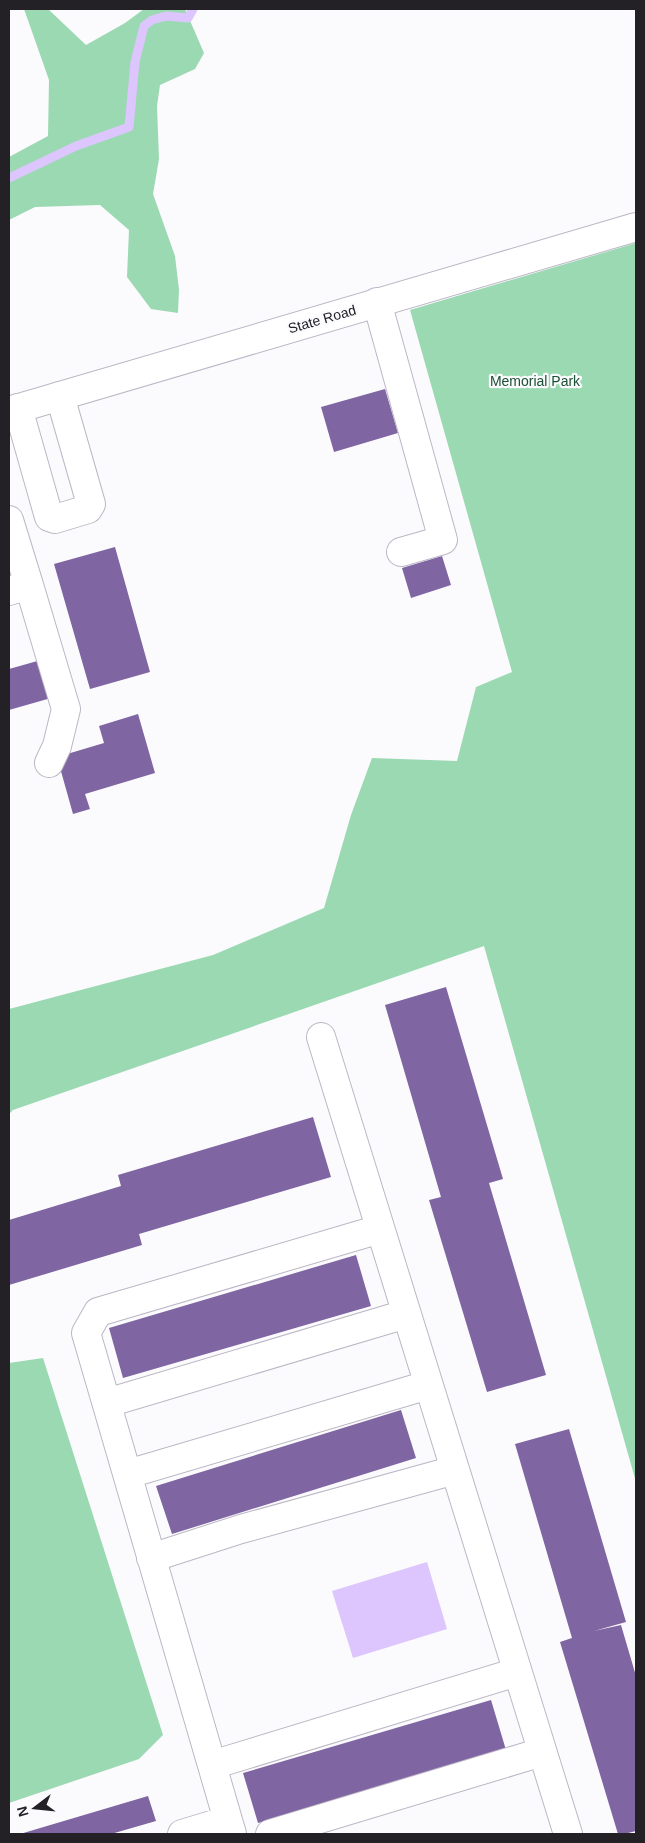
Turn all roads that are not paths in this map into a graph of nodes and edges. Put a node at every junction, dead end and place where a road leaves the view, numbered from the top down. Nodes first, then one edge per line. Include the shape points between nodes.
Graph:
1 (636, 227) edge
2 (378, 302) junction
3 (60, 396) junction
4 (13, 410) edge
5 (9, 520) edge
6 (401, 552) dead end
7 (19, 588) edge
8 (48, 763) dead end
9 (321, 1037) dead end
10 (380, 1229) junction
11 (406, 1314) junction
12 (428, 1384) junction
13 (106, 1402) junction
14 (454, 1470) junction
15 (128, 1474) junction
16 (152, 1558) junction
17 (517, 1672) junction
18 (542, 1752) junction
19 (212, 1765) junction
20 (230, 1827) edge
21 (182, 1834) edge
22 (270, 1834) edge
23 (568, 1834) edge

1 - 2 street, State Road
2 - 3 street, State Road
2 - 6 street via 443,540
3 - 4 street, State Road
3 - 4 street via 92,504 88,509 55,519 49,517
5 - 7 street
7 - 8 street via 66,709 57,746
9 - 10 street
10 - 11 street
10 - 13 street via 98,1312 86,1333
11 - 12 street
11 - 13 street
12 - 14 street
12 - 15 street
13 - 15 street
14 - 16 street via 241,1529
14 - 17 street
15 - 16 street
16 - 19 street
17 - 18 street
17 - 19 street
18 - 22 street
18 - 23 street
19 - 20 street
20 - 21 street

